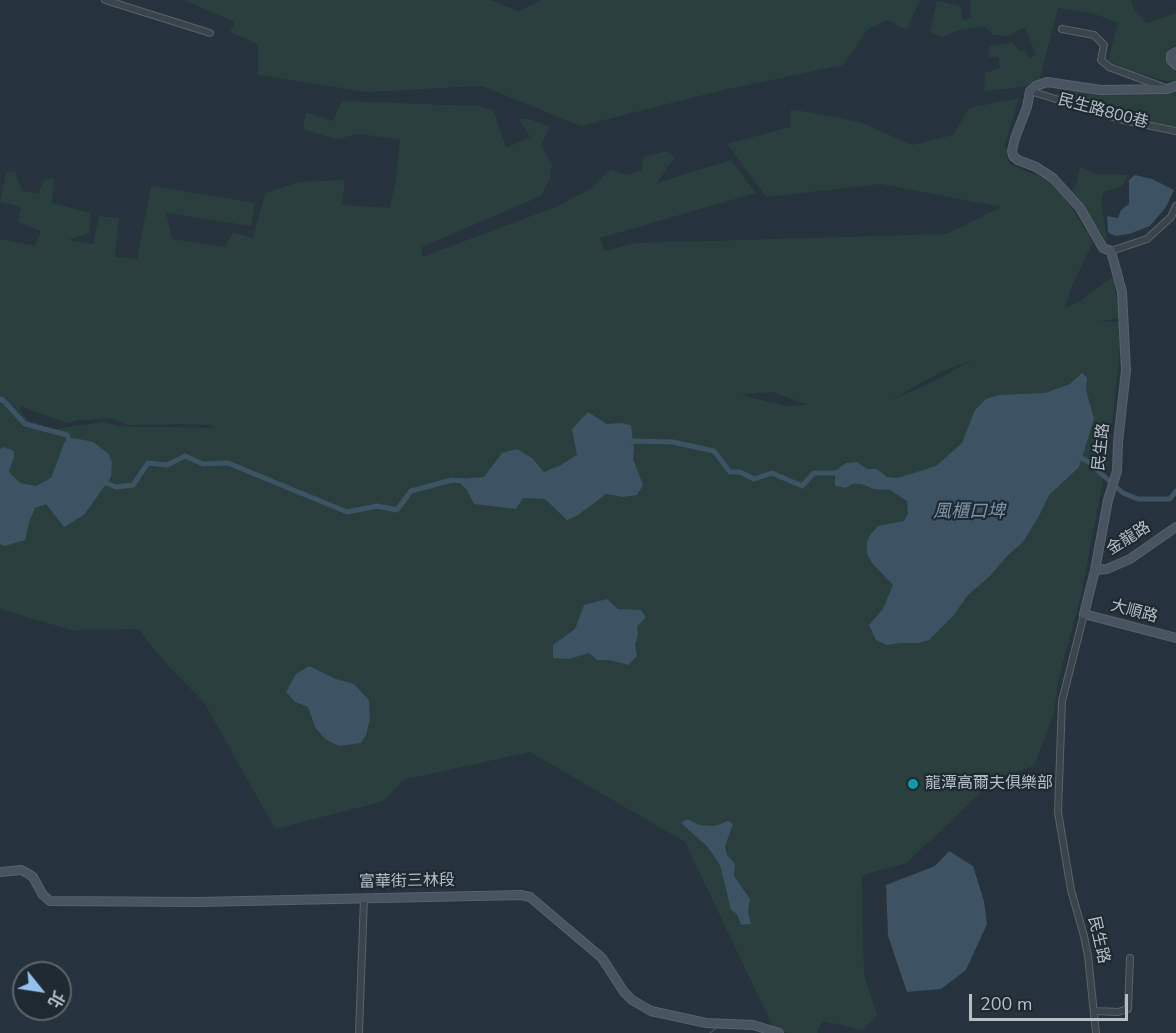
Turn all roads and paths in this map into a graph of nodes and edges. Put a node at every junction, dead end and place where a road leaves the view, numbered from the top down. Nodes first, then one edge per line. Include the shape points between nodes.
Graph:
1 (105, 0) edge
2 (1062, 29) dead end
3 (210, 33) dead end
4 (1176, 52) edge
5 (1176, 65) edge
6 (1171, 88) edge
7 (1030, 92) junction
8 (1176, 131) edge
9 (1176, 206) edge
10 (1111, 251) junction
11 (1176, 527) edge
12 (1095, 570) junction
13 (1084, 614) junction
14 (1176, 638) edge
15 (0, 872) edge
16 (364, 898) junction
17 (1131, 958) dead end
18 (1095, 1011) junction
19 (359, 1033) edge
20 (779, 1033) edge
21 (1096, 1033) edge

1 - 3 street
2 - 6 street via 1095,35 1104,45 1101,60 1109,67
4 - 5 street via 1170,60
6 - 7 street via 1101,90 1047,82
7 - 8 street, 民生路800巷 via 1123,120
7 - 10 street, 民生路 via 1013,156 1059,183 1080,208 1103,248
9 - 10 street via 1171,217 1147,239
10 - 12 street, 民生路 via 1122,292 1126,370 1117,471
11 - 12 street, 金龍路 via 1130,559
12 - 13 street, 民生路
13 - 14 street, 大順路
13 - 18 street, 民生路 via 1062,701 1058,812 1071,890 1086,946
15 - 16 street, 富華街三林段 via 27,873 50,901
16 - 19 street
16 - 20 street, 富華街三林段 via 530,897 602,958 632,1000 651,1011 706,1023 753,1025
17 - 18 street via 1128,1009
18 - 21 street, 民生路

